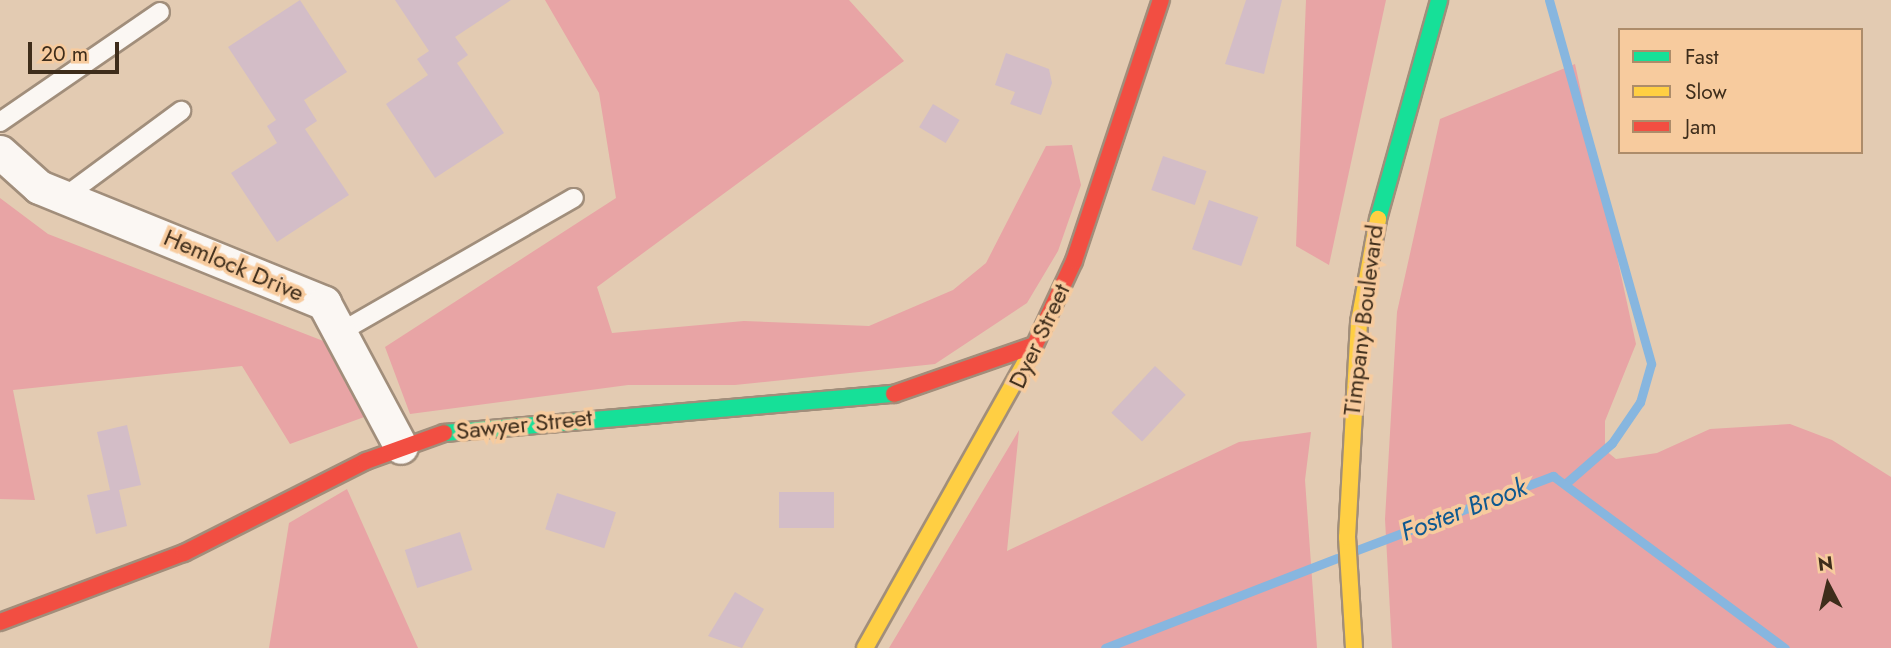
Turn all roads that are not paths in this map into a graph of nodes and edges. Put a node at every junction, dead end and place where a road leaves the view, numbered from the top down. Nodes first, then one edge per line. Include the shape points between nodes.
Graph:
1 (1161, 0) edge
2 (1439, 0) edge
3 (160, 12) dead end
4 (181, 111) dead end
5 (0, 122) edge
6 (0, 152) edge
7 (68, 195) junction
8 (574, 198) dead end
9 (344, 330) junction
10 (1035, 345) junction
11 (401, 447) junction
12 (0, 622) edge
13 (865, 648) edge
14 (1354, 648) edge

1 - 10 street, Dyer Street via 1074,261
2 - 14 street, Timpany Boulevard via 1394,139 1364,282 1350,414 1347,537
3 - 5 lane
4 - 7 lane
6 - 7 street, Hemlock Drive via 39,187
7 - 9 street, Hemlock Drive via 324,303
8 - 9 lane
9 - 11 street, Hemlock Drive
10 - 11 street, Sawyer Street via 899,394 791,407 498,423
10 - 13 street, Dyer Street
11 - 12 street, Sawyer Street via 184,552

